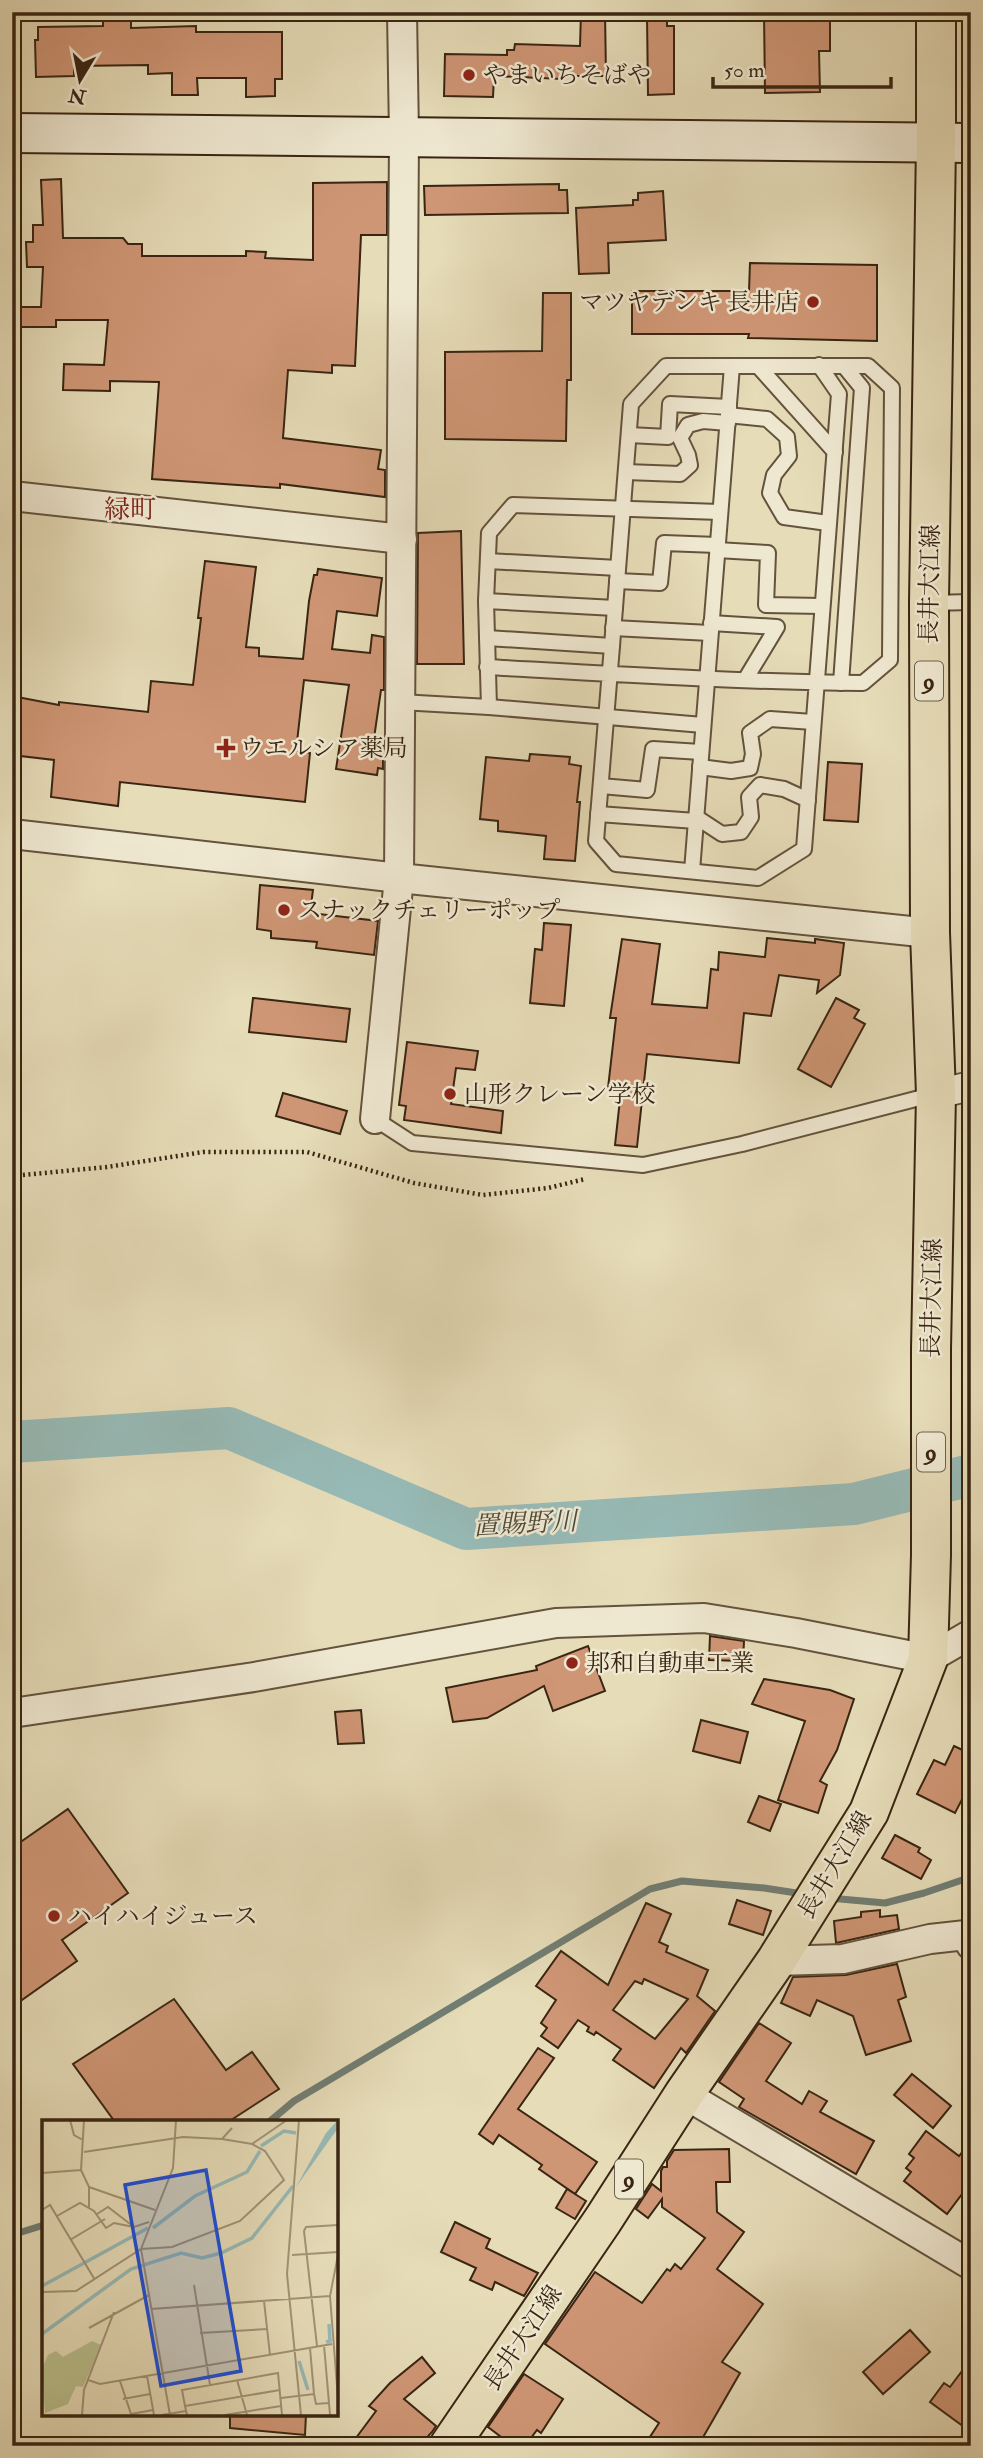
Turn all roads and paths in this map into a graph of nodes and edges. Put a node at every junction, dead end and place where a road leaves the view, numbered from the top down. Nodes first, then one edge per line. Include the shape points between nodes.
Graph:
1 (402, 12) edge
2 (936, 12) edge
3 (12, 133) edge
4 (404, 135) junction
5 (953, 143) edge
6 (818, 365) junction
7 (732, 366) junction
8 (758, 366) junction
9 (845, 366) junction
10 (728, 415) junction
11 (629, 435) junction
12 (835, 452) junction
13 (626, 472) junction
14 (12, 496) edge
15 (623, 508) junction
16 (720, 512) junction
17 (828, 523) junction
18 (402, 539) junction
19 (717, 547) junction
20 (488, 561) junction
21 (617, 574) junction
22 (486, 601) junction
23 (971, 602) edge
24 (929, 603) junction
25 (822, 606) junction
26 (615, 608) junction
27 (613, 628) junction
28 (711, 628) junction
29 (487, 638) junction
30 (612, 646) junction
31 (486, 667) junction
32 (610, 674) junction
33 (707, 678) junction
34 (745, 680) junction
35 (816, 683) junction
36 (841, 683) junction
37 (400, 702) junction
38 (489, 706) junction
39 (606, 717) junction
40 (813, 722) junction
41 (703, 725) junction
42 (701, 752) junction
43 (700, 767) junction
44 (601, 786) junction
45 (808, 800) junction
46 (598, 814) junction
47 (696, 819) junction
48 (12, 834) edge
49 (692, 871) junction
50 (399, 878) junction
51 (930, 933) junction
52 (953, 1090) edge
53 (375, 1119) joint
54 (12, 1176) edge
55 (589, 1178) dead end
56 (971, 1634) edge
57 (928, 1659) junction
58 (12, 1713) edge
59 (969, 1937) edge
60 (776, 1961) junction
61 (684, 2094) junction
62 (971, 2265) edge
63 (449, 2446) edge

1 - 4 street
2 - 5 main road, 長井大江線 / 9
3 - 4 street
4 - 5 street
4 - 18 street
5 - 24 main road, 長井大江線 / 9
6 - 8 lane
6 - 9 lane
6 - 12 lane via 839,394
7 - 8 lane
7 - 10 lane
7 - 11 lane via 666,366 631,404
8 - 12 lane
9 - 36 lane via 862,388
9 - 36 lane via 868,366 892,388 890,660 863,683
10 - 11 lane via 670,404 668,437
10 - 13 lane via 688,425 681,438 690,465 680,474
10 - 16 lane
10 - 17 lane via 767,419 787,437 789,456 774,475 770,493 784,517
11 - 13 lane
12 - 17 lane
13 - 15 lane
14 - 18 street
15 - 16 lane
15 - 20 lane via 513,505 489,533
15 - 21 lane
16 - 19 lane
17 - 25 lane
18 - 37 street
19 - 21 lane via 664,543 660,583
19 - 25 lane via 768,553 766,605
19 - 28 lane
20 - 21 lane
20 - 22 lane
21 - 26 lane
22 - 26 lane
22 - 29 lane
23 - 24 lane
24 - 51 main road, 長井大江線 / 9
25 - 35 lane
26 - 27 lane
27 - 28 lane
27 - 30 lane
28 - 33 lane
28 - 34 lane via 777,627
29 - 30 lane
29 - 31 lane
30 - 32 lane
31 - 32 lane
31 - 38 lane
32 - 33 lane
32 - 39 lane
33 - 34 lane
33 - 41 lane
34 - 35 lane
35 - 36 lane
35 - 40 lane
37 - 38 lane
37 - 50 street
38 - 39 lane
39 - 41 lane
39 - 44 lane
40 - 43 lane via 769,719 750,733 750,768
40 - 45 lane
41 - 42 lane
42 - 43 lane
42 - 44 lane via 653,749 647,789
43 - 47 lane
44 - 46 lane
45 - 47 lane via 760,785 749,797 751,817 741,832 722,834
45 - 49 lane via 804,849 758,878
46 - 47 lane
46 - 49 lane via 596,841 616,863
47 - 49 lane
48 - 50 street
50 - 51 street
50 - 53 street
51 - 52 main road, 長井大江線 / 9
52 - 53 lane via 643,1165 412,1143
52 - 57 main road, 長井大江線 / 9 via 931,1349
54 - 55 path via 203,1152 307,1152 414,1183 484,1195
56 - 57 street
57 - 58 street via 704,1618 556,1623
57 - 60 main road, 長井大江線 / 9 via 869,1812
59 - 60 street via 930,1939 843,1959
60 - 61 main road, 長井大江線 / 9
61 - 62 street
61 - 63 main road, 長井大江線 / 9

